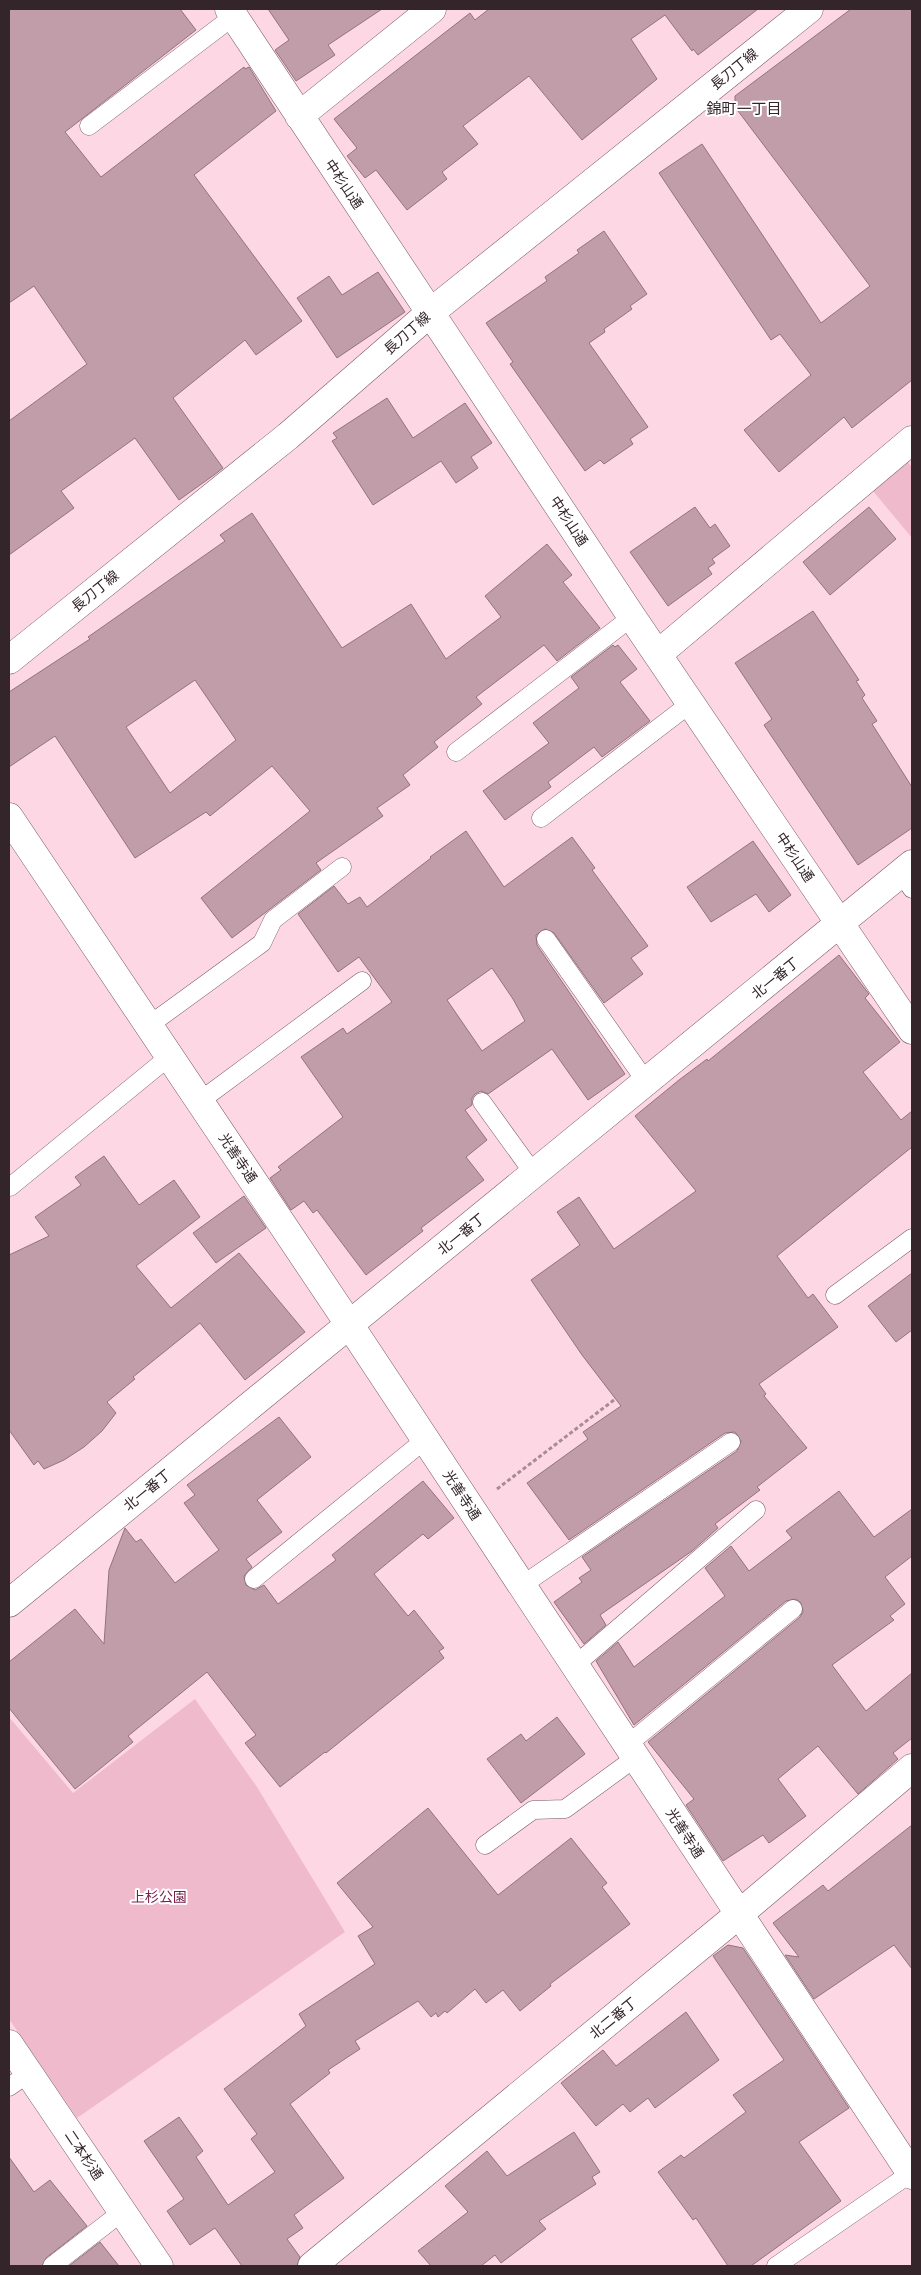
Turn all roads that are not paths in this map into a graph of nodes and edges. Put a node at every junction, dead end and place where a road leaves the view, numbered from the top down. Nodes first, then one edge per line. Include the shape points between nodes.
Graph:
1 (432, 9) edge
2 (809, 9) edge
3 (232, 12) edge
4 (299, 116) junction
5 (89, 126) dead end
6 (431, 312) junction
7 (912, 440) edge
8 (632, 617) junction
9 (658, 654) junction
10 (9, 660) edge
11 (691, 703) junction
12 (456, 752) dead end
13 (9, 817) edge
14 (541, 818) dead end
15 (342, 867) dead end
16 (909, 875) edge
17 (839, 924) junction
18 (546, 939) dead end
19 (362, 981) dead end
20 (148, 1026) junction
21 (912, 1030) edge
22 (170, 1056) junction
23 (647, 1083) junction
24 (200, 1101) junction
25 (482, 1102) dead end
26 (534, 1174) junction
27 (10, 1187) dead end
28 (912, 1238) edge
29 (835, 1296) dead end
30 (349, 1324) junction
31 (426, 1440) junction
32 (731, 1442) dead end
33 (756, 1510) dead end
34 (254, 1578) dead end
35 (521, 1586) junction
36 (9, 1603) edge
37 (793, 1609) dead end
38 (574, 1666) junction
39 (631, 1752) junction
40 (912, 1768) edge
41 (485, 1845) dead end
42 (738, 1915) junction
43 (9, 2044) edge
44 (19, 2080) edge
45 (912, 2174) edge
46 (122, 2212) junction
47 (52, 2266) edge
48 (160, 2266) edge
49 (312, 2266) edge
50 (776, 2266) edge

1 - 4 street
2 - 6 street, 長刀丁線
3 - 4 street, 中杉山通
3 - 5 lane
4 - 6 street, 中杉山通
6 - 8 street, 中杉山通
6 - 10 street, 長刀丁線 via 267,454
7 - 9 street
8 - 9 street, 中杉山通
8 - 12 lane
9 - 11 street, 中杉山通
11 - 14 lane
11 - 17 street, 中杉山通
13 - 20 street, 光善寺通
15 - 20 lane via 274,920 262,943
16 - 17 street, 北一番丁
17 - 21 street, 中杉山通
17 - 23 street, 北一番丁
18 - 23 lane
19 - 24 lane
20 - 22 street, 光善寺通
22 - 24 street, 光善寺通
22 - 27 lane
23 - 26 street, 北一番丁
24 - 30 street, 光善寺通
25 - 26 lane
26 - 30 street, 北一番丁
28 - 29 lane
30 - 31 street, 光善寺通
30 - 36 street, 北一番丁
31 - 34 lane
31 - 35 street, 光善寺通
32 - 35 lane
33 - 38 lane
35 - 38 street, 光善寺通
37 - 39 lane
38 - 39 street, 光善寺通
39 - 41 lane via 565,1809 533,1810
39 - 42 street, 光善寺通
40 - 42 street, 北二番丁
42 - 45 street, 光善寺通
42 - 49 street, 北二番丁
43 - 44 street, 二本杉通
44 - 46 street, 二本杉通
45 - 50 lane
46 - 47 lane
46 - 48 street, 二本杉通

